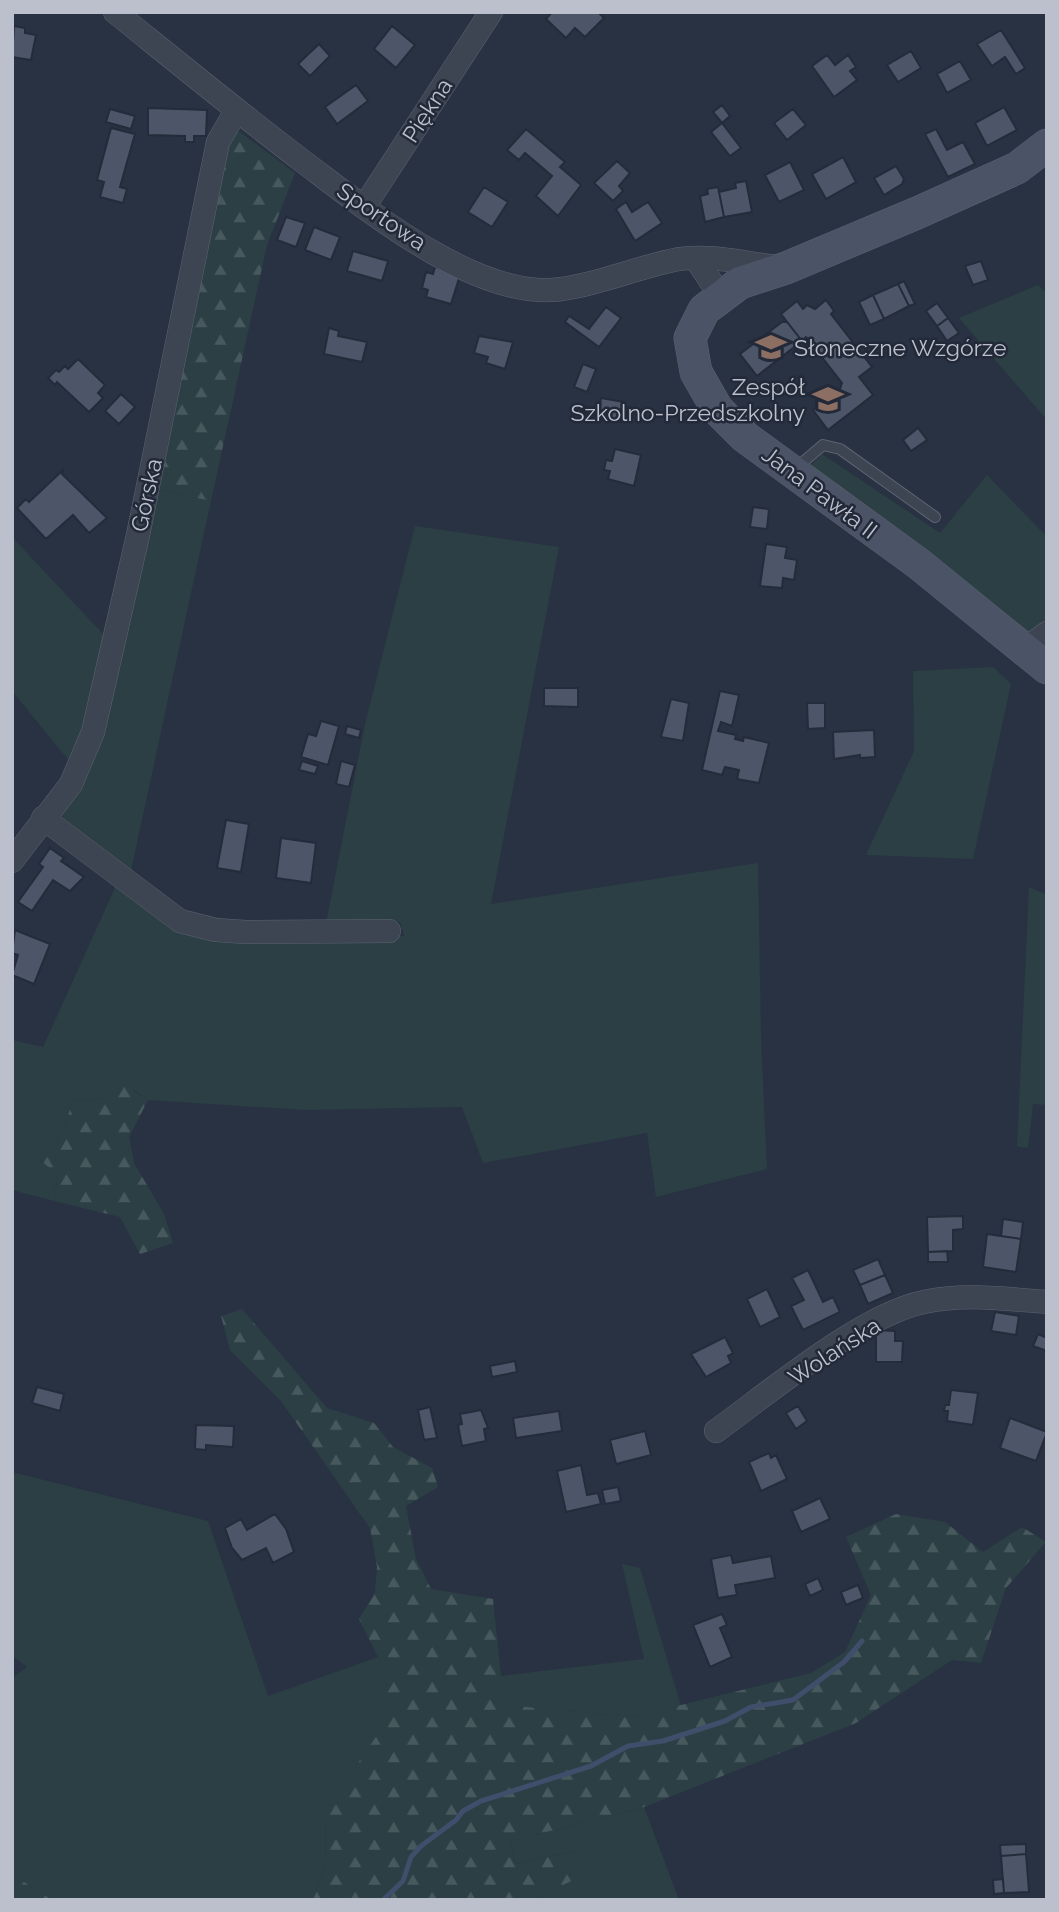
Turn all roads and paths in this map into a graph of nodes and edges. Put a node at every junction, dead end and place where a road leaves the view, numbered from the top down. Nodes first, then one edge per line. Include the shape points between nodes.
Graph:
1 (115, 12) edge
2 (491, 12) edge
3 (236, 111) junction
4 (1047, 145) edge
5 (364, 207) junction
6 (696, 259) junction
7 (786, 268) junction
8 (721, 297) junction
9 (791, 472) junction
10 (935, 517) dead end
11 (1039, 651) edge
12 (43, 818) junction
13 (12, 861) edge
14 (389, 931) dead end
15 (1047, 1302) edge
16 (716, 1431) dead end

1 - 3 street, Sportowa
2 - 5 street, Piękna
3 - 5 street, Sportowa
3 - 12 street, Górska via 218,142 93,732 71,784
4 - 7 street, Jana Pawła II via 1017,167
5 - 6 street, Sportowa via 404,235 470,270 515,287 551,290
6 - 7 street, Sportowa
6 - 8 street
7 - 8 street, Jana Pawła II via 740,283
8 - 9 street, Jana Pawła II via 704,310 690,338 696,372 717,409
9 - 10 lane via 823,445 840,449
9 - 11 street, Jana Pawła II
12 - 13 street, Górska
12 - 14 street via 180,921 216,930 267,933
15 - 16 street, Wolańska via 965,1297 920,1302 859,1329

